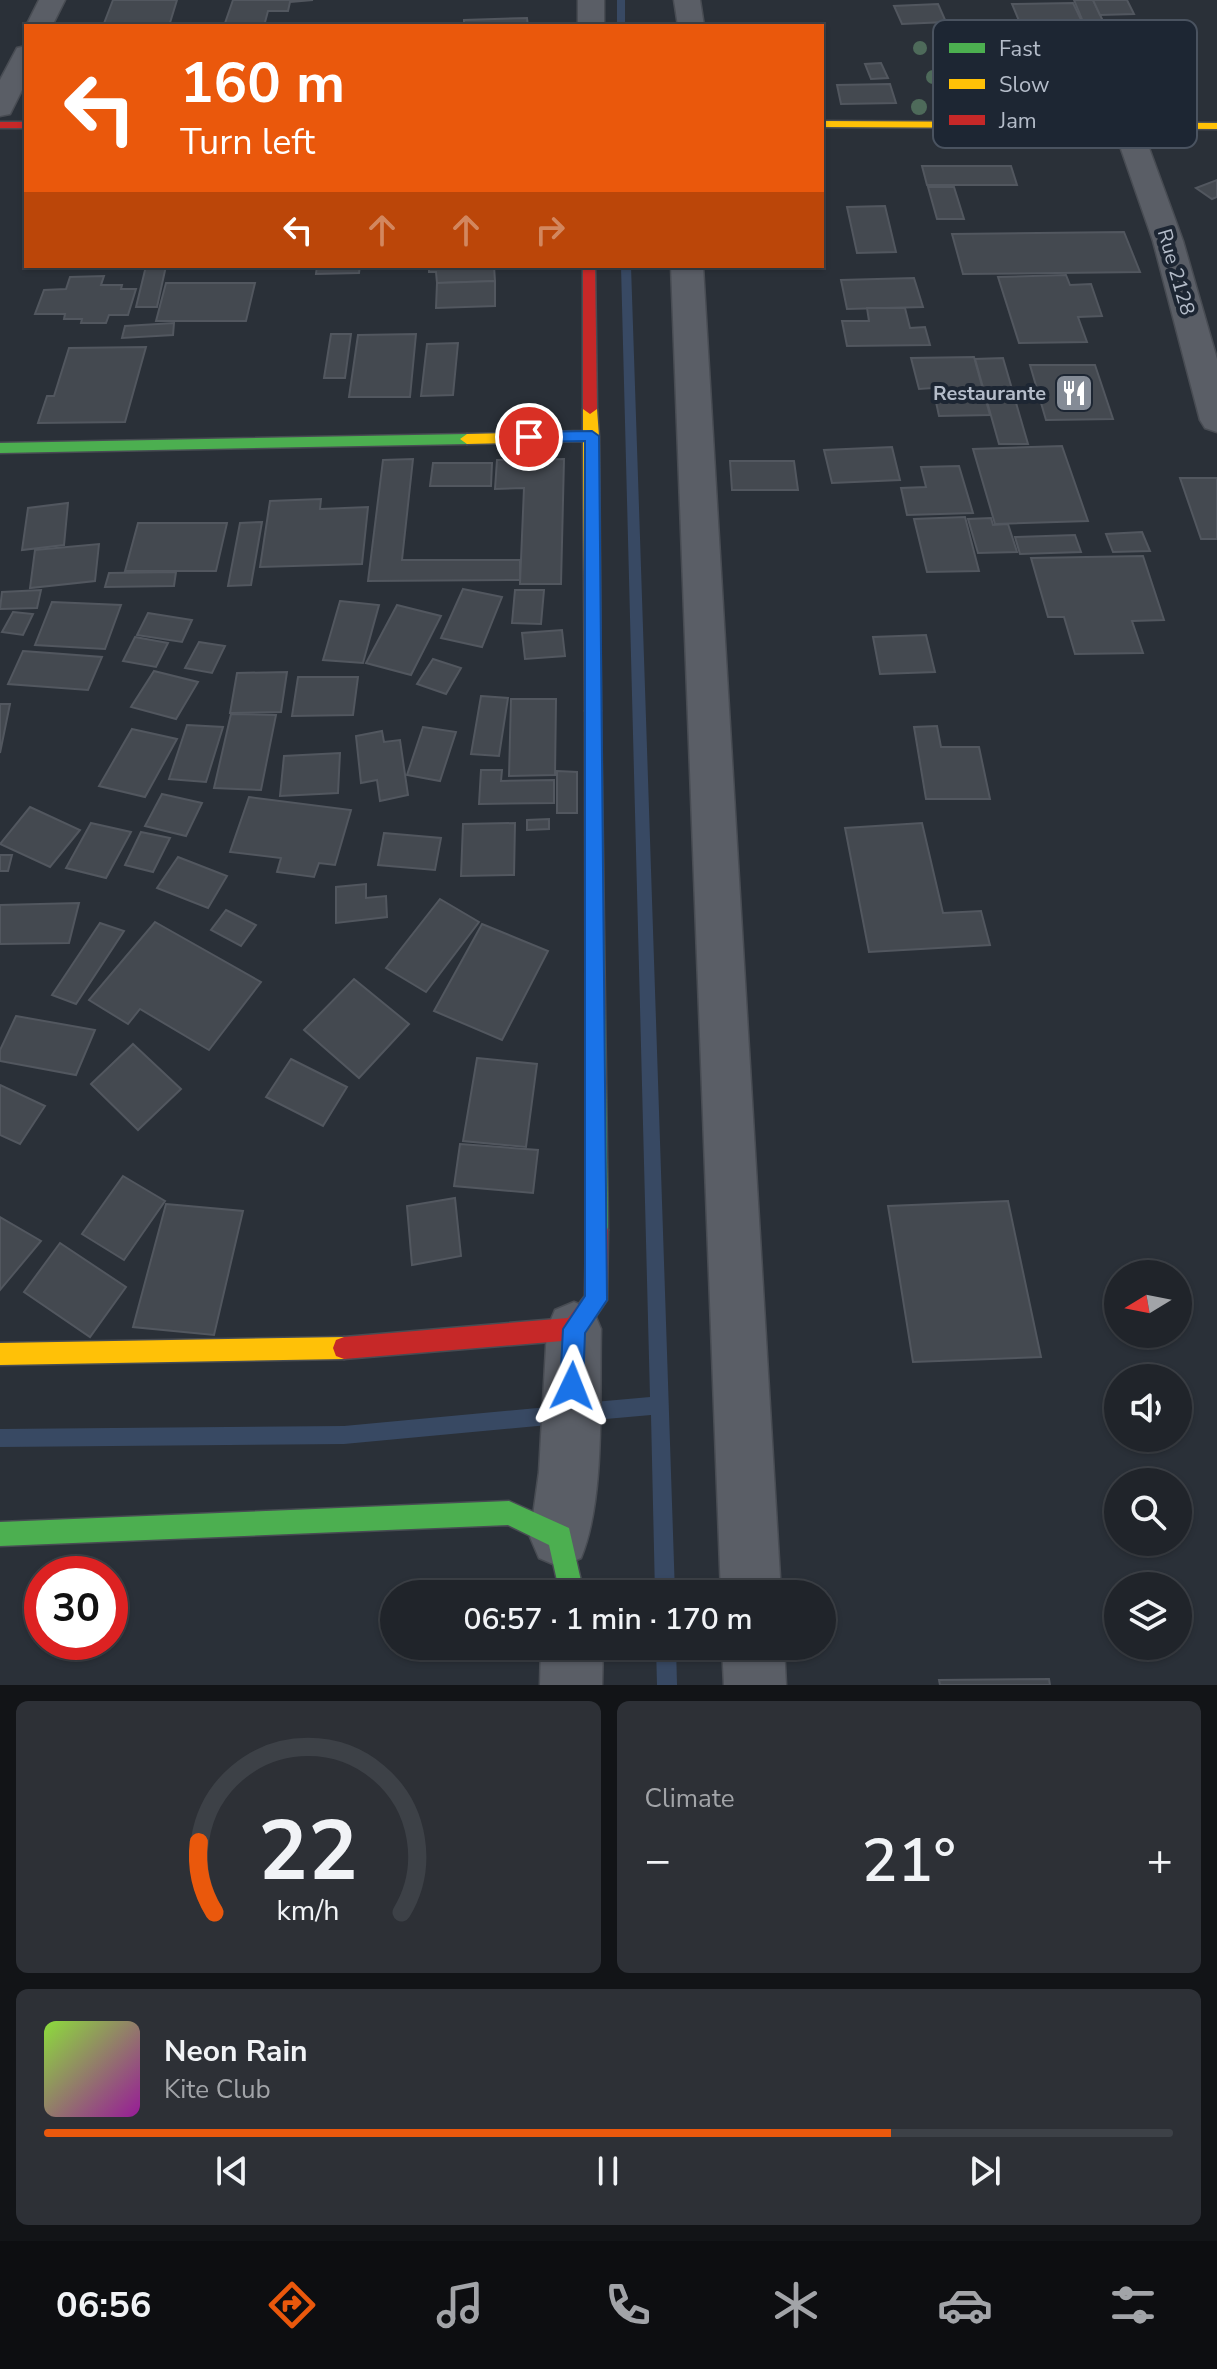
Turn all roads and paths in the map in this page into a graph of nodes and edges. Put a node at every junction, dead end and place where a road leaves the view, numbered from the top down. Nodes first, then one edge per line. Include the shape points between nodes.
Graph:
1 (52, 0) edge
2 (591, 0) edge
3 (687, 0) edge
4 (40, 24) edge
5 (591, 24) edge
6 (691, 24) edge
7 (24, 58) edge
8 (0, 108) edge
9 (824, 124) edge
10 (0, 125) edge
11 (24, 125) edge
12 (933, 125) edge
13 (1135, 148) edge
14 (589, 268) edge
15 (687, 268) edge
16 (1217, 420) edge
17 (592, 436) junction
18 (0, 448) edge
19 (574, 1329) junction
20 (0, 1354) edge
21 (0, 1534) edge
22 (560, 1537) junction
23 (569, 1580) edge
24 (750, 1580) edge
25 (572, 1660) edge
26 (754, 1660) edge
27 (571, 1685) edge
28 (755, 1685) edge

1 - 4 street
2 - 5 street
3 - 6 street
7 - 8 street
9 - 12 street
10 - 11 street
13 - 16 street, Rue 2128 via 1168,241
14 - 17 street
15 - 24 street
17 - 18 street
17 - 19 street via 597,1270 596,1300
19 - 20 street via 356,1348
19 - 22 street
21 - 22 street via 509,1513
22 - 23 street
25 - 27 street
26 - 28 street

